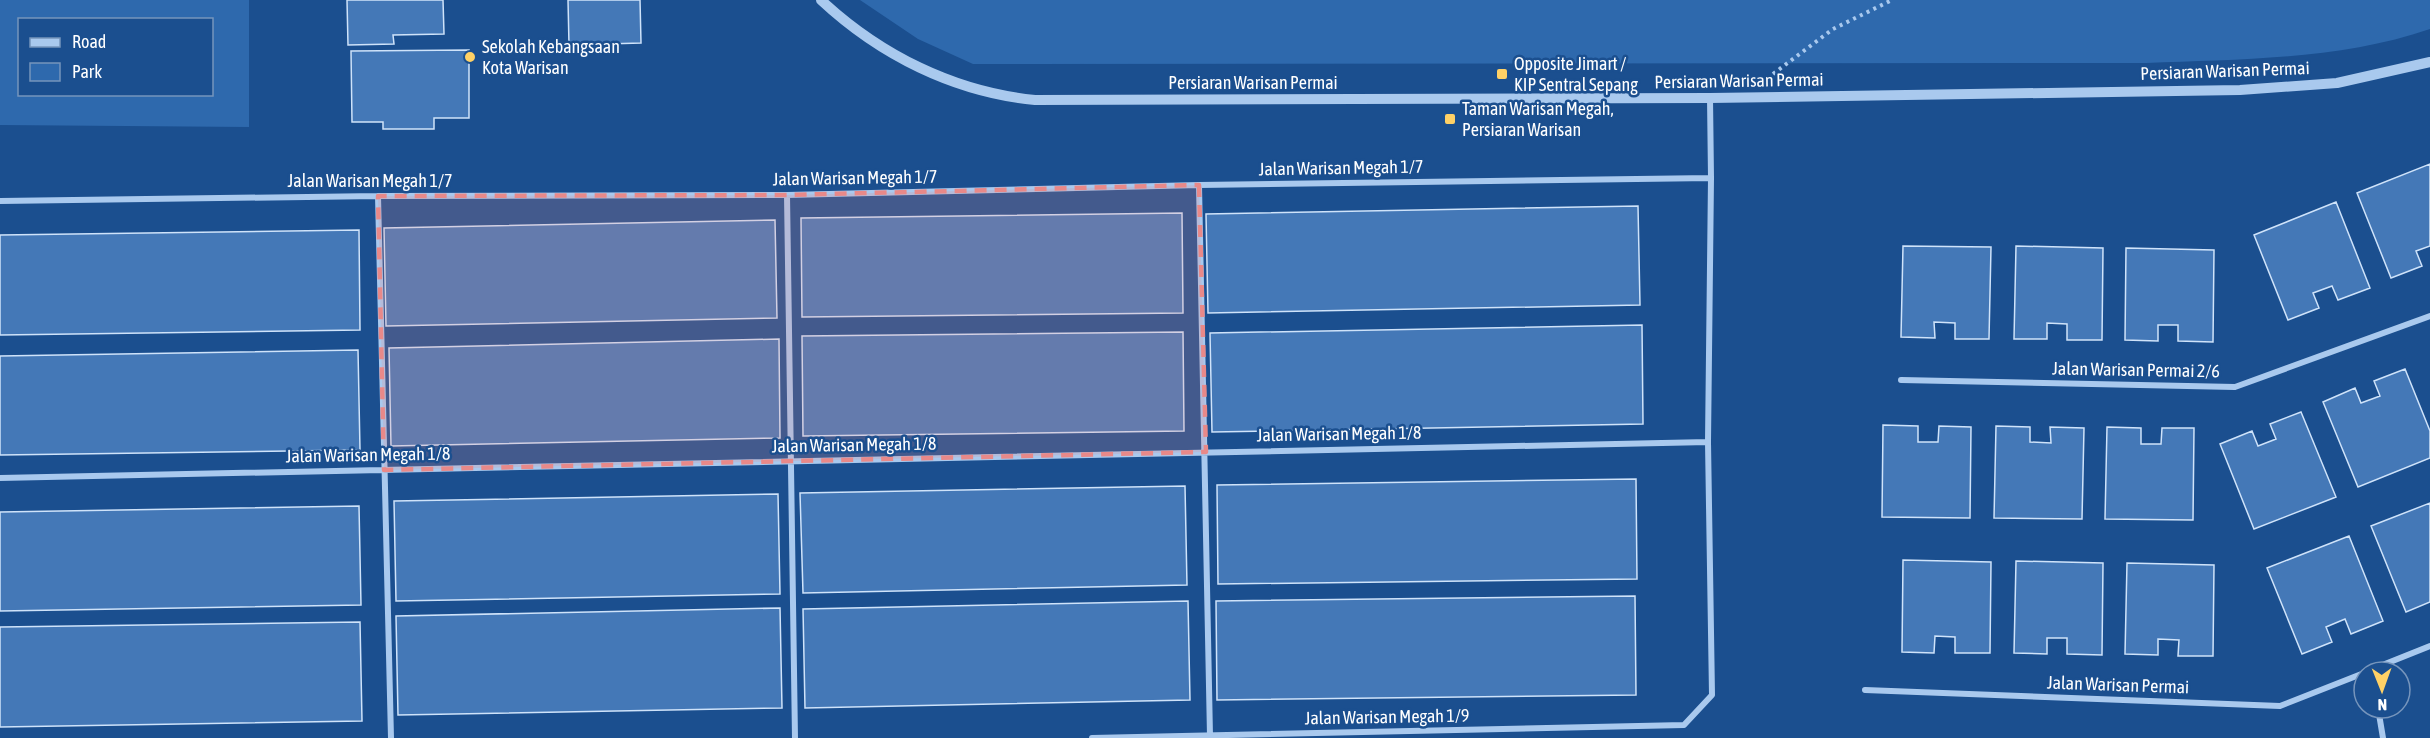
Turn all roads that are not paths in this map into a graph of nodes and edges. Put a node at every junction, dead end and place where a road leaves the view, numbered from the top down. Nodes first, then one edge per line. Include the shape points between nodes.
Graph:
1 (821, 0) edge
2 (2430, 62) edge
3 (1710, 98) junction
4 (1711, 178) junction
5 (1200, 185) junction
6 (787, 195) junction
7 (378, 196) junction
8 (0, 201) edge
9 (2430, 316) edge
10 (1901, 380) dead end
11 (1708, 442) junction
12 (1206, 452) junction
13 (790, 461) junction
14 (384, 470) junction
15 (0, 478) edge
16 (2430, 646) edge
17 (2397, 660) edge
18 (2352, 678) edge
19 (1865, 690) dead end
20 (2380, 720) edge
21 (1210, 736) junction
22 (391, 738) edge
23 (795, 738) edge
24 (1092, 738) edge
25 (2383, 738) edge

1 - 3 street, Persiaran Warisan Permai via 850,27 927,72 1005,97
2 - 3 street, Persiaran Warisan Permai via 2337,83 2240,90
3 - 4 street
4 - 5 street, Jalan Warisan Megah 1/7
4 - 11 street
5 - 6 street, Jalan Warisan Megah 1/7
5 - 12 street
6 - 7 street, Jalan Warisan Megah 1/7
6 - 13 street
7 - 8 street, Jalan Warisan Megah 1/7
7 - 14 street
9 - 10 street, Jalan Warisan Permai 2/6 via 2235,387
11 - 12 street, Jalan Warisan Megah 1/8
11 - 21 street, Jalan Warisan Megah 1/9 via 1712,695 1684,724
12 - 13 street, Jalan Warisan Megah 1/8
12 - 21 street
13 - 14 street, Jalan Warisan Megah 1/8
13 - 23 street
14 - 15 street, Jalan Warisan Megah 1/8
14 - 22 street
16 - 17 street, Jalan Warisan Permai
18 - 19 street, Jalan Warisan Permai via 2280,706
20 - 25 street
21 - 24 street, Jalan Warisan Megah 1/9

